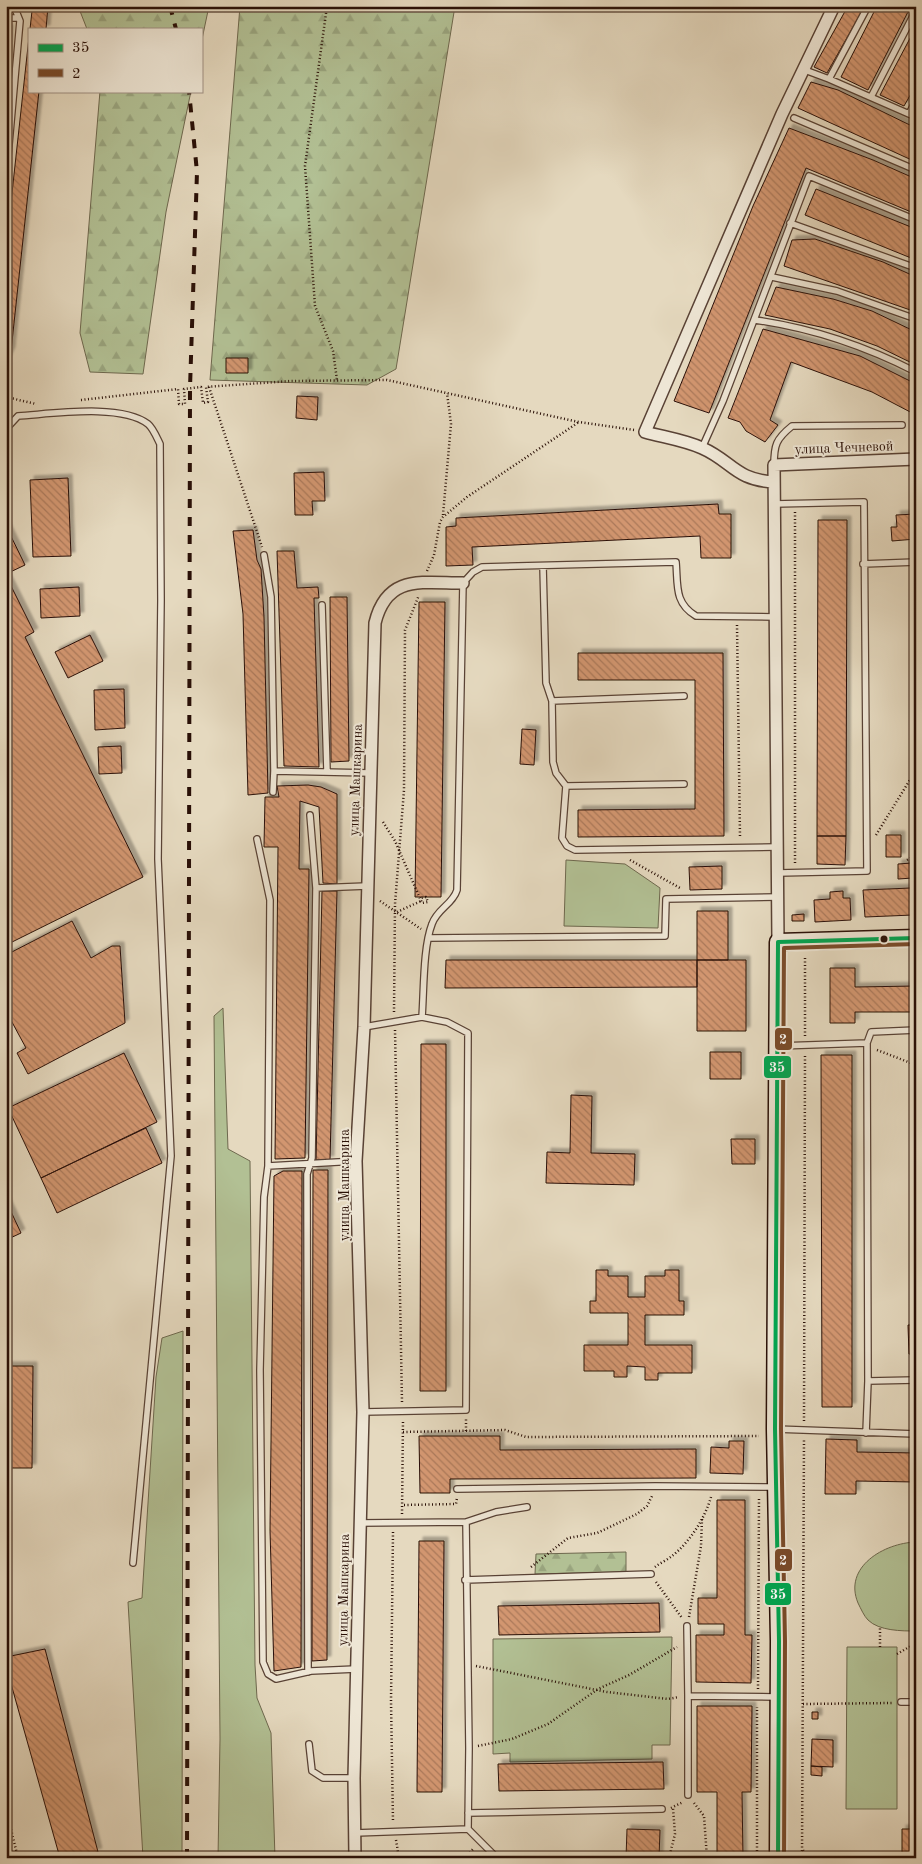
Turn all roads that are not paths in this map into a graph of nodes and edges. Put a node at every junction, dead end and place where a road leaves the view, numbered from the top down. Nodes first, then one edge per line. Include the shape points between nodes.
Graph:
1 (14, 6) edge
2 (834, 6) edge
3 (868, 6) edge
4 (916, 10) edge
5 (6, 18) edge
6 (18, 18) junction
7 (802, 69) junction
8 (829, 78) junction
9 (871, 97) junction
10 (916, 100) edge
11 (909, 114) junction
12 (916, 117) edge
13 (794, 118) dead end
14 (916, 170) edge
15 (6, 178) edge
16 (916, 220) edge
17 (790, 223) junction
18 (916, 268) edge
19 (772, 277) junction
20 (916, 319) edge
21 (755, 320) junction
22 (916, 372) edge
23 (902, 425) dead end
24 (6, 429) edge
25 (702, 448) junction
26 (916, 459) edge
27 (774, 465) junction
28 (774, 482) junction
29 (774, 504) junction
30 (264, 555) road end
31 (916, 562) edge
32 (863, 564) junction
33 (543, 566) junction
34 (463, 583) junction
35 (322, 605) dead end
36 (774, 617) junction
37 (684, 696) dead end
38 (552, 701) junction
39 (274, 771) junction
40 (327, 771) junction
41 (371, 773) junction
42 (684, 784) dead end
43 (566, 786) junction
44 (273, 792) dead end
45 (310, 815) dead end
46 (257, 840) dead end
47 (776, 847) junction
48 (776, 873) junction
49 (316, 888) junction
50 (367, 891) junction
51 (777, 897) junction
52 (429, 938) junction
53 (916, 938) edge
54 (778, 942) junction
55 (422, 1017) junction
56 (364, 1027) junction
57 (916, 1030) edge
58 (867, 1043) junction
59 (779, 1046) junction
60 (356, 1161) junction
61 (310, 1165) junction
62 (268, 1166) junction
63 (916, 1380) edge
64 (868, 1381) junction
65 (363, 1412) junction
66 (775, 1429) junction
67 (866, 1433) junction
68 (916, 1434) edge
69 (775, 1487) junction
70 (457, 1489) dead end
71 (527, 1507) dead end
72 (466, 1522) junction
73 (359, 1523) junction
74 (133, 1563) dead end
75 (651, 1574) road end
76 (465, 1580) junction
77 (687, 1626) road end
78 (356, 1668) junction
79 (308, 1672) junction
80 (688, 1696) junction
81 (779, 1697) junction
82 (901, 1702) road end
83 (916, 1702) edge
84 (309, 1744) dead end
85 (354, 1778) junction
86 (688, 1795) road end
87 (662, 1809) road end
88 (468, 1813) junction
89 (468, 1829) junction
90 (355, 1833) junction
91 (355, 1858) edge
92 (497, 1858) edge
93 (778, 1858) edge

1 - 6 lane
2 - 7 street
3 - 8 lane
4 - 9 lane
5 - 6 lane
6 - 15 lane
7 - 8 lane
7 - 25 street via 645,432
8 - 9 lane
9 - 11 lane
10 - 11 lane
11 - 12 lane
13 - 14 lane
16 - 17 lane via 809,176
17 - 18 lane
17 - 19 lane
19 - 20 lane via 837,291
19 - 21 lane
21 - 22 lane via 844,341 879,353
21 - 25 lane
23 - 27 lane via 792,426 781,435 774,448
24 - 74 lane via 18,416 96,410 149,424 160,444 158,859 171,1156
25 - 28 street via 746,477
26 - 27 street, улица Чечневой
27 - 28 street
28 - 29 street
29 - 32 lane via 864,502
29 - 36 street
30 - 39 lane via 270,597
31 - 32 lane
32 - 48 lane via 867,871
33 - 34 lane via 482,567
33 - 36 lane via 676,562 680,602 696,616
33 - 38 lane via 546,683
34 - 41 street, улица Машкарина via 422,583 396,588 382,601 375,623
34 - 52 lane via 457,890 454,899 432,922
35 - 40 lane
36 - 47 street
37 - 38 lane
38 - 43 lane via 553,762 556,773
39 - 40 lane
39 - 44 lane
40 - 41 lane
41 - 50 street, улица Машкарина
42 - 43 lane
43 - 47 lane via 562,838 575,850
45 - 49 lane
46 - 62 lane via 270,900
47 - 48 street
48 - 51 street
49 - 50 lane
49 - 61 lane
50 - 56 street, улица Машкарина
51 - 52 lane via 666,899 665,936
51 - 54 street
52 - 55 lane
53 - 54 street
54 - 59 street
55 - 56 lane
55 - 65 lane via 447,1022 468,1033 466,1410
56 - 60 street, улица Машкарина
57 - 58 lane via 871,1032
58 - 59 lane
58 - 64 lane
59 - 66 street
60 - 61 lane
60 - 65 street, улица Машкарина
61 - 62 lane
61 - 79 lane via 307,1174 306,1336
62 - 79 lane via 264,1197 260,1370 263,1662 268,1674 276,1679
63 - 64 lane
64 - 67 lane
65 - 73 street, улица Машкарина
66 - 67 lane
66 - 69 street
67 - 68 lane
69 - 70 lane
69 - 81 street
71 - 72 lane via 496,1512
72 - 73 lane
72 - 76 lane
73 - 78 street, улица Машкарина
75 - 76 lane
76 - 88 lane
77 - 80 lane
78 - 79 lane
78 - 85 street, улица Машкарина
80 - 81 lane
80 - 86 lane
81 - 93 street
82 - 83 lane
84 - 85 lane via 312,1771 323,1778
85 - 90 street, улица Машкарина
87 - 88 lane
88 - 89 lane
89 - 90 lane
89 - 92 lane
90 - 91 street, улица Машкарина

